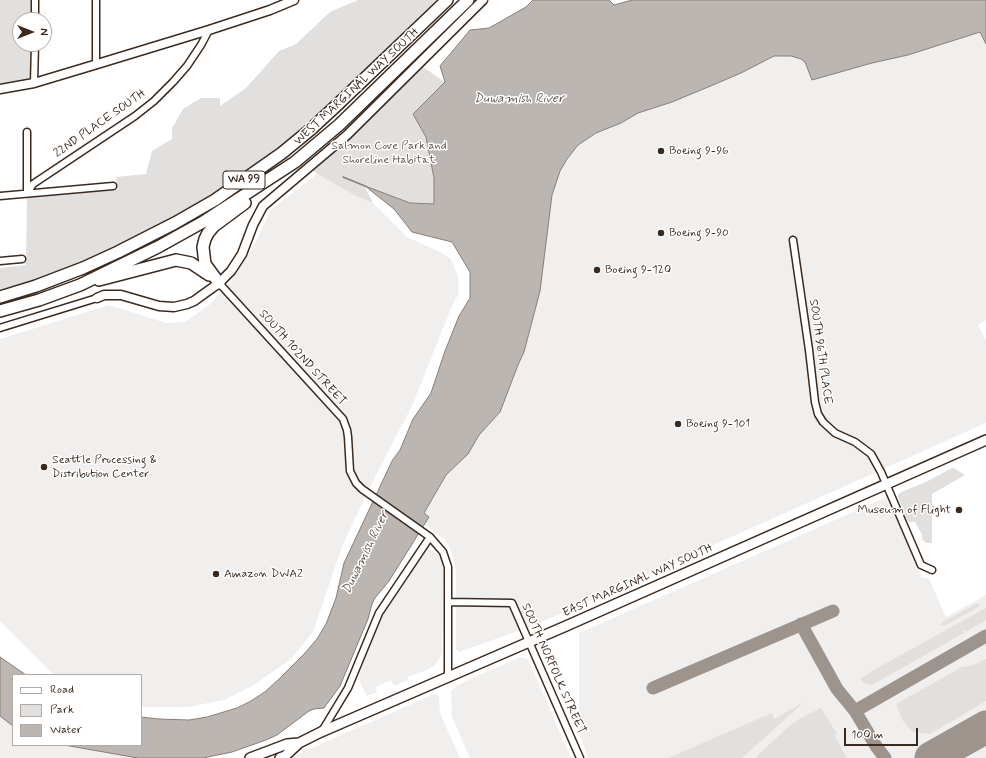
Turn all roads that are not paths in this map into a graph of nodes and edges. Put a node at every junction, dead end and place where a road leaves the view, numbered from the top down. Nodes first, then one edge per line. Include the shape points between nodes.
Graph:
1 (35, 0) edge
2 (96, 0) edge
3 (294, 0) edge
4 (447, 0) edge
5 (468, 0) edge
6 (483, 0) edge
7 (35, 12) edge
8 (209, 30) junction
9 (35, 52) edge
10 (96, 65) junction
11 (34, 83) junction
12 (0, 89) edge
13 (27, 132) dead end
14 (295, 162) junction
15 (113, 186) dead end
16 (27, 193) junction
17 (0, 196) edge
18 (793, 240) dead end
19 (22, 259) dead end
20 (0, 261) edge
21 (219, 283) junction
22 (80, 285) junction
23 (0, 297) edge
24 (97, 298) joint
25 (0, 311) edge
26 (0, 328) edge
27 (986, 440) edge
28 (886, 485) junction
29 (430, 537) junction
30 (932, 570) dead end
31 (448, 602) junction
32 (528, 642) junction
33 (448, 676) junction
34 (322, 732) junction
35 (299, 743) junction
36 (250, 758) edge
37 (280, 758) edge
38 (580, 758) edge

1 - 7 street
2 - 10 street
3 - 8 street
4 - 23 highway, WEST MARGINAL WAY SOUTH / WA 99 via 310,130 215,200 175,224 90,265
5 - 14 highway, WEST MARGINAL WAY SOUTH / WA 99 via 339,125
6 - 21 street via 347,135 263,206 242,254
8 - 10 street
8 - 16 street, 22ND PLACE SOUTH via 187,66 154,101 33,184
9 - 11 street
10 - 11 street
11 - 12 street
13 - 16 street
14 - 21 highway via 208,233 203,247 205,264
14 - 22 highway, WEST MARGINAL WAY SOUTH / WA 99 via 203,222
15 - 16 street
16 - 17 street
18 - 28 street, SOUTH 96TH PLACE via 818,414 835,433 867,450
19 - 20 street
21 - 22 highway via 191,263 176,260
21 - 24 street via 194,301 174,307 159,306 121,295 104,295
21 - 29 street, SOUTH 102ND STREET via 338,413 347,430 350,471 356,483
22 - 25 highway, WEST MARGINAL WAY SOUTH / WA 99
24 - 26 street
27 - 28 main road, EAST MARGINAL WAY SOUTH
28 - 30 street, SOUTH 96TH PLACE via 921,565
28 - 32 main road, EAST MARGINAL WAY SOUTH
29 - 31 street, SOUTH 102ND STREET via 443,552 447,562
29 - 34 street via 379,613 351,682
31 - 32 street, SOUTH NORFOLK STREET via 512,603
31 - 33 street, SOUTH 102ND STREET
32 - 33 main road, EAST MARGINAL WAY SOUTH
32 - 38 street, SOUTH NORFOLK STREET
33 - 34 main road, EAST MARGINAL WAY SOUTH
34 - 35 main road, EAST MARGINAL WAY SOUTH
35 - 36 main road, EAST MARGINAL WAY SOUTH via 287,744
35 - 37 main road, EAST MARGINAL WAY SOUTH

